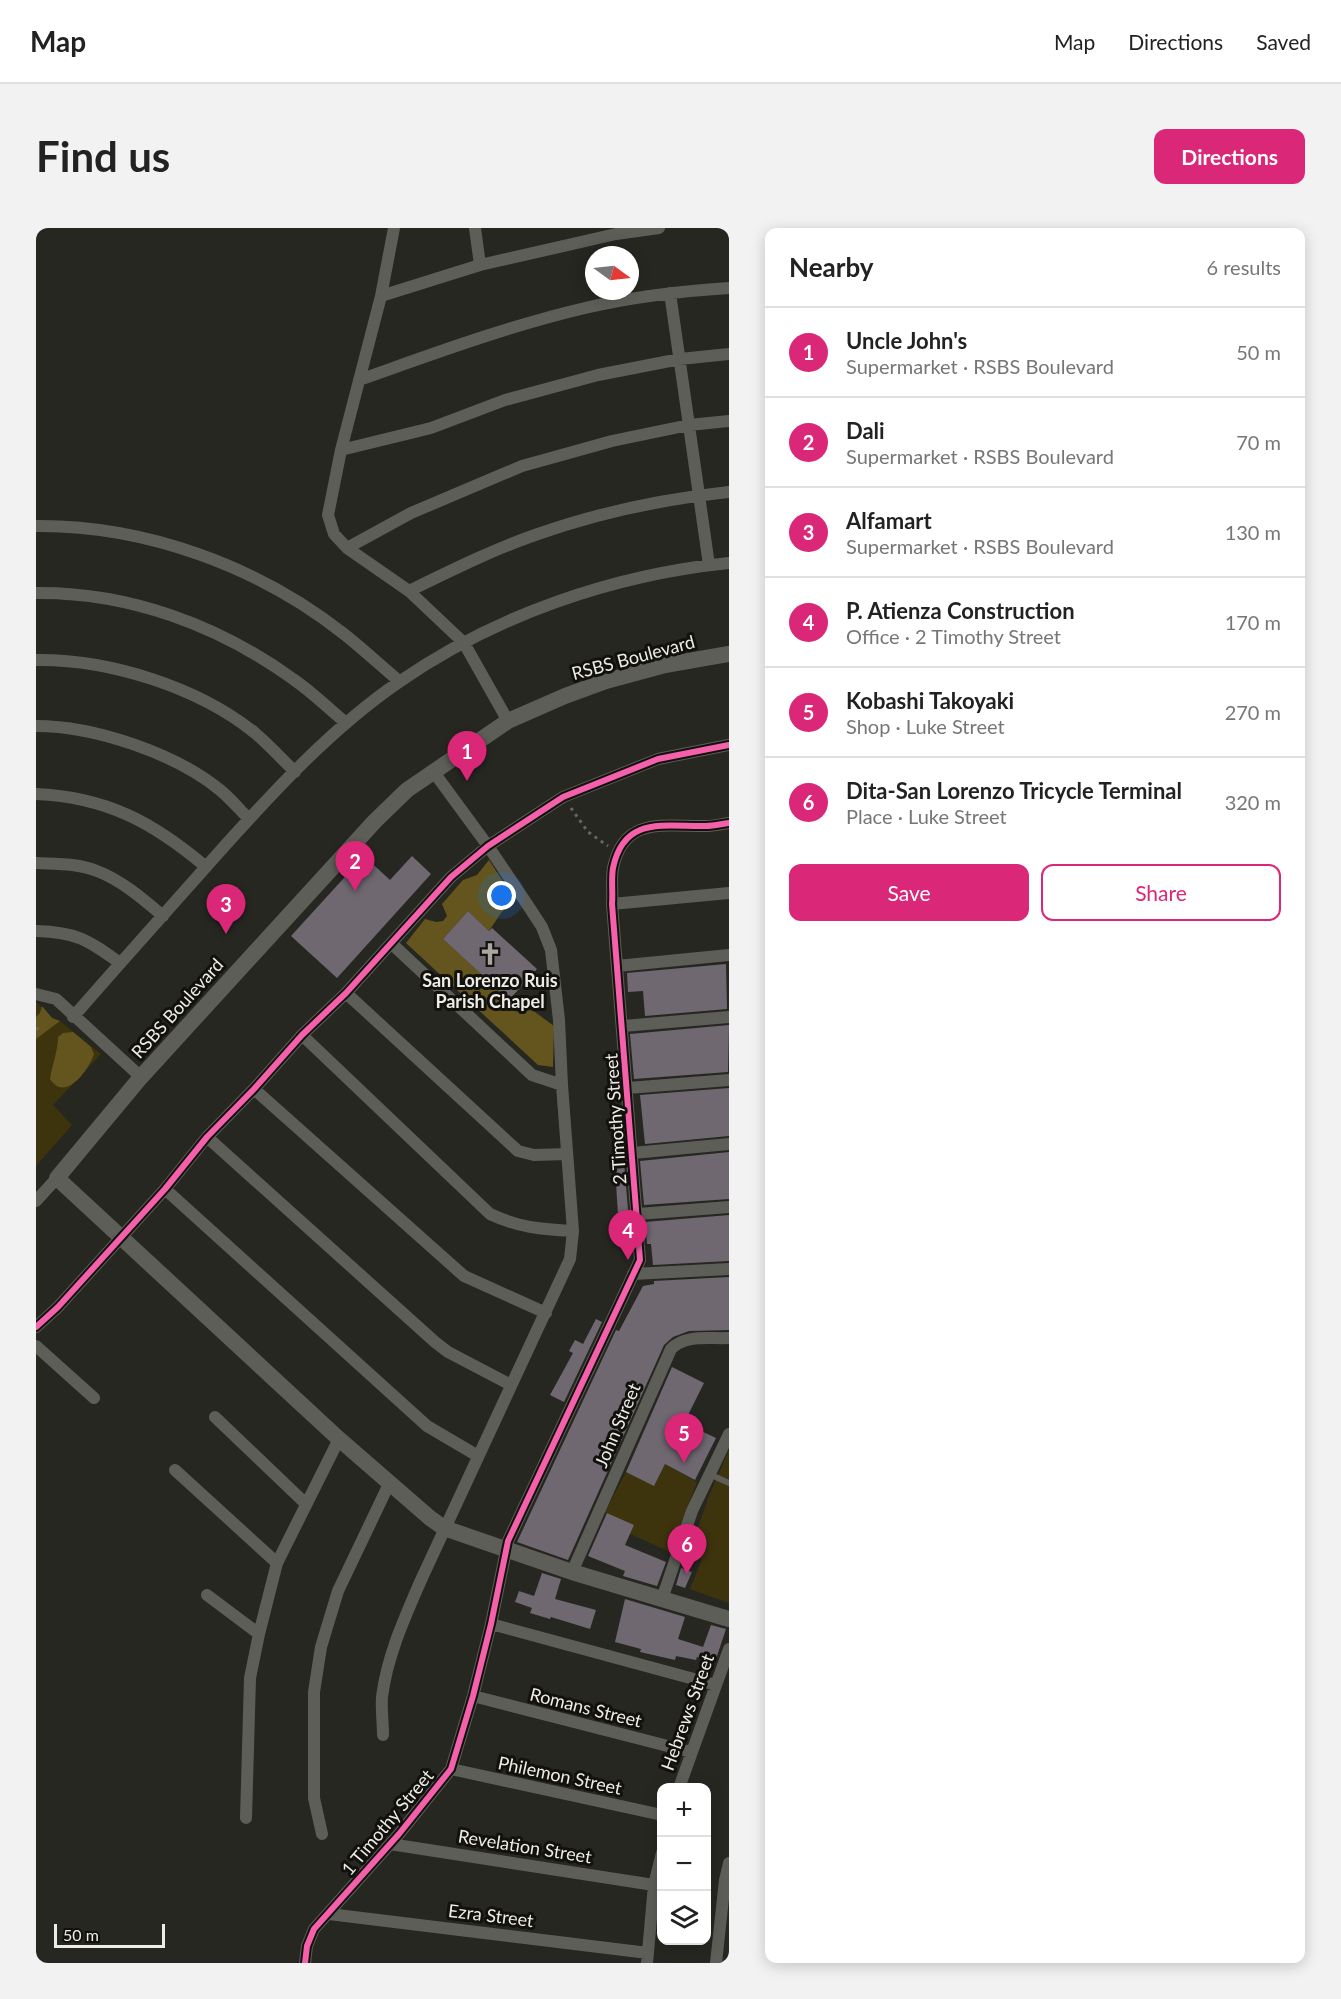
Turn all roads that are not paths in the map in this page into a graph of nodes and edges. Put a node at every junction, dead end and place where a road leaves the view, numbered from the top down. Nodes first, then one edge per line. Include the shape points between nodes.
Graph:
1 (394, 228) edge
2 (475, 228) edge
3 (659, 228) edge
4 (480, 265) junction
5 (729, 288) edge
6 (670, 293) junction
7 (381, 296) junction
8 (729, 354) edge
9 (680, 359) junction
10 (359, 380) junction
11 (729, 421) edge
12 (689, 425) junction
13 (341, 450) junction
14 (729, 492) edge
15 (699, 496) junction
16 (36, 526) edge
17 (347, 548) junction
18 (729, 563) edge
19 (709, 565) junction
20 (409, 591) junction
21 (36, 593) edge
22 (464, 643) junction
23 (729, 654) edge
24 (36, 660) edge
25 (399, 681) junction
26 (508, 721) junction
27 (346, 723) junction
28 (36, 726) edge
29 (729, 745) edge
30 (433, 771) junction
31 (295, 772) junction
32 (36, 794) edge
33 (249, 819) junction
34 (729, 823) edge
35 (488, 846) junction
36 (36, 863) edge
37 (206, 867) junction
38 (729, 893) edge
39 (612, 904) junction
40 (163, 916) junction
41 (36, 931) edge
42 (391, 943) junction
43 (729, 955) edge
44 (120, 963) junction
45 (616, 966) junction
46 (346, 993) junction
47 (36, 994) edge
48 (74, 1017) junction
49 (729, 1017) edge
50 (623, 1026) junction
51 (302, 1035) junction
52 (141, 1077) junction
53 (729, 1080) edge
54 (562, 1085) junction
55 (628, 1088) junction
56 (254, 1089) junction
57 (207, 1137) junction
58 (729, 1144) edge
59 (633, 1153) junction
60 (567, 1154) junction
61 (57, 1178) junction
62 (165, 1190) junction
63 (36, 1201) edge
64 (729, 1207) edge
65 (638, 1214) junction
66 (573, 1232) junction
67 (121, 1238) junction
68 (729, 1269) edge
69 (633, 1274) junction
70 (546, 1313) junction
71 (36, 1327) edge
72 (729, 1338) edge
73 (36, 1346) edge
74 (511, 1385) junction
75 (94, 1398) dead end
76 (215, 1417) dead end
77 (729, 1434) edge
78 (339, 1438) junction
79 (478, 1456) junction
80 (175, 1470) dead end
81 (709, 1474) junction
82 (729, 1483) edge
83 (389, 1484) junction
84 (306, 1504) junction
85 (444, 1528) junction
86 (506, 1550) junction
87 (278, 1563) junction
88 (572, 1572) junction
89 (207, 1595) dead end
90 (662, 1599) junction
91 (729, 1619) edge
92 (491, 1624) junction
93 (259, 1634) junction
94 (729, 1649) edge
95 (716, 1685) junction
96 (473, 1696) junction
97 (383, 1735) dead end
98 (691, 1752) junction
99 (451, 1769) junction
100 (681, 1783) edge
101 (657, 1814) edge
102 (246, 1818) dead end
103 (322, 1834) dead end
104 (390, 1844) junction
105 (729, 1863) edge
106 (657, 1873) edge
107 (654, 1885) junction
108 (329, 1914) junction
109 (647, 1958) edge
110 (305, 1963) edge
111 (716, 1963) edge

1 - 7 street
2 - 4 street
3 - 4 street
4 - 7 street
5 - 6 street
6 - 9 street
6 - 10 street via 585,308 471,341
7 - 10 street
8 - 9 street
9 - 12 street
9 - 13 street via 598,375 505,400 431,428
10 - 13 street
11 - 12 street
12 - 15 street
12 - 17 street via 522,466 411,513
13 - 17 street via 328,515 334,534
14 - 15 street
15 - 19 street
15 - 20 street via 592,517 535,535
16 - 25 street via 118,532 162,542 229,566 343,633
17 - 20 street
18 - 19 street
19 - 22 street via 608,585 501,623
20 - 22 street
21 - 27 street via 102,597 202,627 294,679
22 - 25 street
22 - 26 street
23 - 26 street, RSBS Boulevard via 606,681
24 - 31 street via 88,663 174,687 247,727
25 - 27 street
26 - 30 street, RSBS Boulevard
27 - 31 street
28 - 33 street via 91,733 153,751 220,790
29 - 35 street via 658,759 563,797
30 - 35 street
30 - 52 street, RSBS Boulevard via 375,821
31 - 33 street
32 - 37 street via 74,797 116,808 182,846
33 - 37 street
34 - 39 street, 2 Timothy Street via 653,825 626,838 617,852 613,870
35 - 42 street via 451,877
35 - 54 street via 542,927 551,950
36 - 40 street via 68,864 97,871
37 - 40 street
38 - 39 street
39 - 45 street, 2 Timothy Street
40 - 44 street
41 - 44 street via 79,936
42 - 46 street
42 - 54 street via 532,1075
43 - 45 street
44 - 48 street
45 - 50 street, 2 Timothy Street
46 - 51 street
46 - 60 street via 518,1151 534,1155
47 - 48 street via 56,999
48 - 52 street
49 - 50 street
50 - 55 street, 2 Timothy Street
51 - 56 street
51 - 66 street via 490,1214 535,1229
52 - 61 street, RSBS Boulevard
53 - 55 street
54 - 60 street
55 - 59 street, 2 Timothy Street
56 - 57 street
56 - 70 street via 464,1276
57 - 62 street
57 - 74 street via 435,1342
58 - 59 street
59 - 65 street, 2 Timothy Street
60 - 66 street
61 - 63 street, RSBS Boulevard
61 - 67 street
62 - 67 street
62 - 79 street via 427,1426
64 - 65 street
65 - 69 street, 2 Timothy Street via 640,1260
66 - 70 street via 570,1258
67 - 71 street
67 - 78 street
68 - 69 street
69 - 86 street, 2 Timothy Street
70 - 74 street
72 - 88 street, John Street via 685,1339 671,1349
73 - 75 street
74 - 79 street
76 - 84 street
77 - 81 street
78 - 83 street
78 - 84 street
79 - 85 street
80 - 87 street
81 - 82 lane
81 - 90 street
83 - 85 street
83 - 103 street via 338,1591 321,1647 314,1692 314,1798
84 - 87 street
85 - 86 street
85 - 97 street via 387,1667 382,1698
86 - 88 street
86 - 92 street, 1 Timothy Street
87 - 93 street
88 - 90 street
89 - 93 street
90 - 91 street
92 - 95 street
92 - 96 street, 1 Timothy Street
93 - 102 street via 250,1678
94 - 95 street, Hebrews Street
95 - 98 street, Hebrews Street
96 - 98 street, Romans Street
96 - 99 street, 1 Timothy Street
98 - 100 street, Hebrews Street
99 - 101 street, Philemon Street
99 - 104 street, 1 Timothy Street
104 - 107 street, Revelation Street
104 - 108 street, 1 Timothy Street
105 - 111 street
106 - 107 street
107 - 109 street
108 - 109 street, Ezra Street
108 - 110 street, 1 Timothy Street via 310,1937

